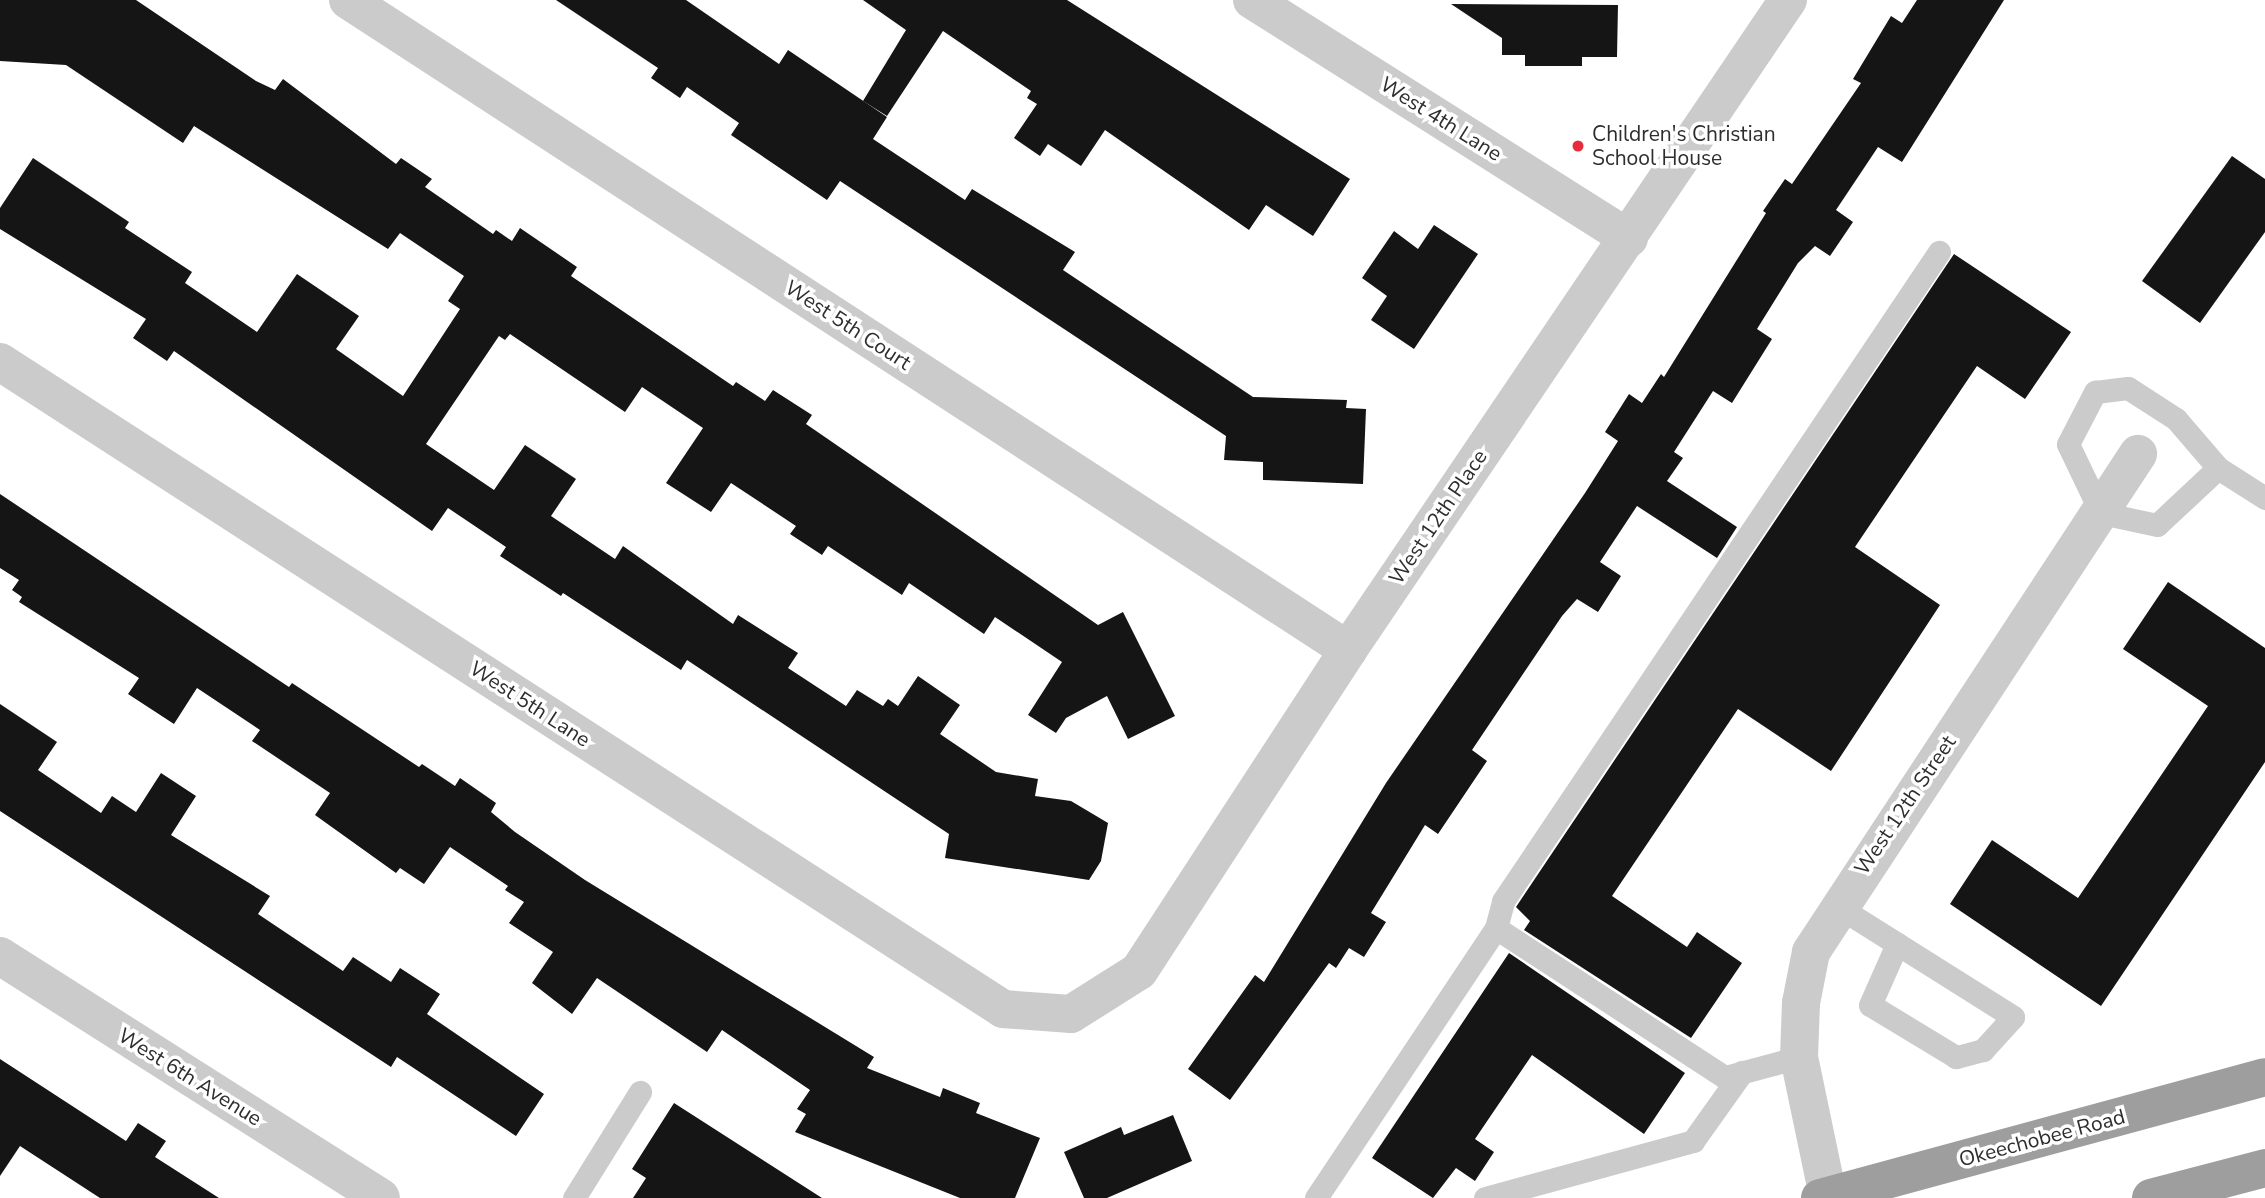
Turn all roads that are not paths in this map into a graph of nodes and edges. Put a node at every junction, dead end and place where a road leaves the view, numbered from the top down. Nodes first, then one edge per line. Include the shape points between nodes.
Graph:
1 (348, 0) edge
2 (1252, 0) edge
3 (1787, 0) edge
4 (1629, 238) junction
5 (1939, 252) dead end
6 (0, 362) edge
7 (2138, 454) dead end
8 (2218, 468) junction
9 (2265, 498) edge
10 (2101, 513) junction
11 (1348, 650) junction
12 (1837, 906) junction
13 (1496, 928) junction
14 (1897, 944) junction
15 (0, 956) edge
16 (1071, 1014) joint
17 (1799, 1057) junction
18 (1742, 1072) junction
19 (2265, 1077) edge
20 (640, 1092) dead end
21 (2265, 1168) edge
22 (1825, 1197) edge
23 (381, 1198) edge
24 (574, 1198) edge
25 (1316, 1198) edge
26 (1485, 1198) edge
27 (2151, 1198) edge

1 - 11 street, West 5th Court
2 - 4 street, West 4th Lane
3 - 4 street, West 12th Place
4 - 11 street, West 12th Place
5 - 13 lane via 1503,901
6 - 16 street, West 5th Lane via 1003,1009
7 - 10 street, West 12th Street
8 - 9 lane
8 - 10 lane via 2157,525
8 - 10 lane via 2176,419 2128,388 2095,392 2068,444
10 - 12 street, West 12th Street
11 - 16 street, West 12th Place via 1139,971
12 - 14 lane
12 - 17 street, West 12th Street via 1811,952 1801,1003
13 - 18 lane via 1725,1077
13 - 25 lane
14 - 14 lane via 1870,1005 1956,1057 1983,1050 2013,1017
15 - 23 street, West 6th Avenue
17 - 18 lane
17 - 22 street, West 12th Street
18 - 26 lane via 1693,1141
19 - 22 highway, Okeechobee Road
20 - 24 lane
21 - 27 highway

